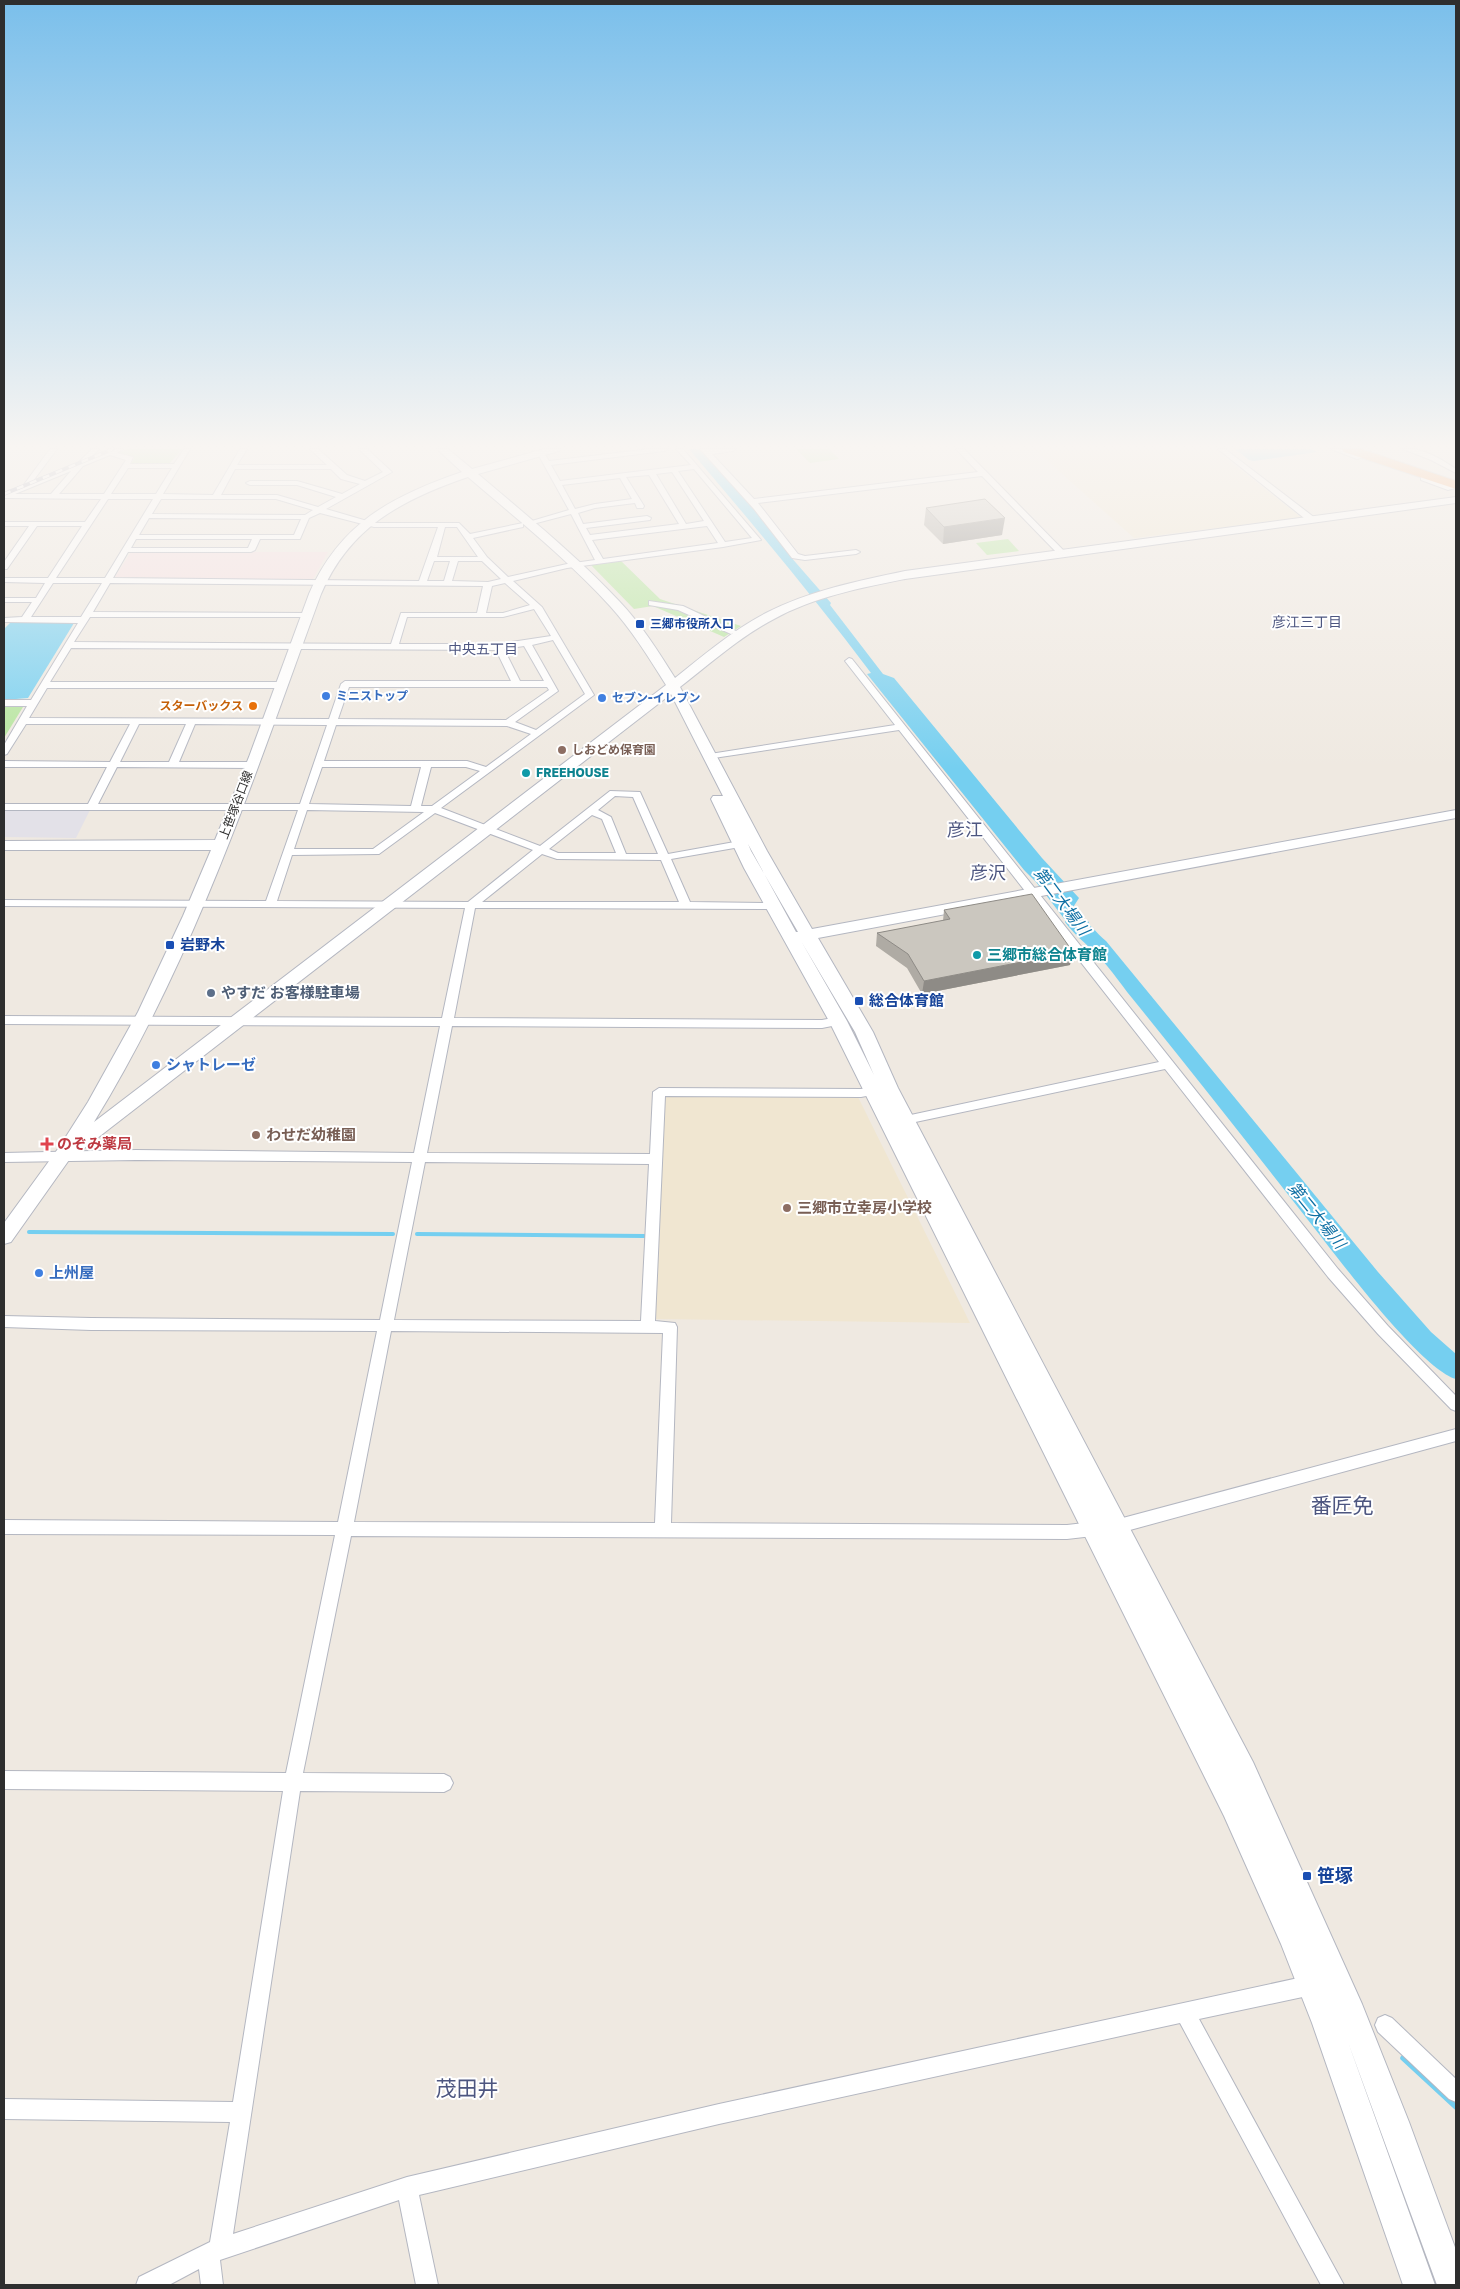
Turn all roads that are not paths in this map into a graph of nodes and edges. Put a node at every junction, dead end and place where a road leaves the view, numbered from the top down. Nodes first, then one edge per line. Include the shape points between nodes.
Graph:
1 (12, 556) edge
2 (67, 556) edge
3 (122, 556) edge
4 (334, 556) edge
5 (433, 556) edge
6 (482, 556) edge
7 (561, 556) edge
8 (597, 556) edge
9 (640, 556) edge
10 (795, 556) edge
11 (824, 556) edge
12 (1049, 556) edge
13 (432, 559) junction
14 (484, 559) junction
15 (454, 560) junction
16 (600, 561) junction
17 (572, 565) junction
18 (4, 567) edge
19 (4, 580) edge
20 (51, 580) junction
21 (508, 580) junction
22 (107, 581) junction
23 (423, 582) junction
24 (447, 583) junction
25 (320, 584) junction
26 (488, 584) junction
27 (837, 590) joint
28 (4, 600) edge
29 (38, 600) junction
30 (652, 603) dead end
31 (536, 606) junction
32 (308, 615) junction
33 (481, 615) junction
34 (85, 617) junction
35 (4, 620) edge
36 (25, 620) junction
37 (734, 632) dead end
38 (556, 638) junction
39 (527, 643) junction
40 (68, 645) junction
41 (296, 647) junction
42 (394, 647) junction
43 (498, 647) junction
44 (849, 660) dead end
45 (517, 684) junction
46 (551, 684) junction
47 (44, 685) junction
48 (281, 685) junction
49 (669, 689) junction
50 (4, 703) edge
51 (33, 703) junction
52 (22, 721) junction
53 (136, 721) junction
54 (192, 721) junction
55 (269, 722) junction
56 (332, 722) junction
57 (508, 723) junction
58 (901, 727) junction
59 (537, 734) junction
60 (4, 752) edge
61 (710, 757) junction
62 (4, 764) edge
63 (114, 764) junction
64 (173, 764) junction
65 (318, 764) junction
66 (426, 764) junction
67 (252, 765) junction
68 (486, 770) junction
69 (4, 807) edge
70 (234, 807) junction
71 (303, 807) junction
72 (91, 808) junction
73 (415, 808) junction
74 (435, 809) junction
75 (591, 811) junction
76 (1456, 814) edge
77 (486, 828) junction
78 (740, 844) junction
79 (220, 845) junction
80 (4, 846) edge
81 (541, 850) junction
82 (288, 852) junction
83 (622, 856) junction
84 (666, 857) junction
85 (1037, 892) junction
86 (4, 903) edge
87 (196, 903) junction
88 (271, 903) junction
89 (388, 904) junction
90 (472, 904) junction
91 (686, 904) junction
92 (774, 906) junction
93 (800, 937) junction
94 (4, 1020) edge
95 (143, 1020) junction
96 (236, 1021) junction
97 (447, 1021) junction
98 (838, 1021) junction
99 (1167, 1064) junction
100 (873, 1091) junction
101 (906, 1120) junction
102 (62, 1156) junction
103 (4, 1157) edge
104 (421, 1158) junction
105 (656, 1159) junction
106 (4, 1237) edge
107 (5, 1324) edge
108 (387, 1325) junction
109 (648, 1326) junction
110 (1456, 1405) edge
111 (1456, 1435) edge
112 (1119, 1526) junction
113 (4, 1527) edge
114 (346, 1527) junction
115 (663, 1530) junction
116 (1093, 1530) junction
117 (4, 1780) edge
118 (293, 1782) junction
119 (444, 1783) dead end
120 (1312, 1985) junction
121 (1185, 2013) junction
122 (1385, 2025) dead end
123 (1456, 2092) edge
124 (4, 2109) edge
125 (242, 2112) junction
126 (407, 2187) junction
127 (214, 2250) junction
128 (1452, 2270) edge
129 (147, 2285) edge
130 (212, 2285) edge
131 (427, 2285) edge
132 (1333, 2285) edge
133 (1419, 2285) edge

1 - 18 street
2 - 20 street
3 - 22 street
4 - 25 street, 上笹塚谷口線
5 - 13 street
6 - 14 street
7 - 17 street
8 - 16 street
9 - 16 street
10 - 11 street
12 - 27 street via 905,575
13 - 15 street
13 - 23 street
14 - 15 street
14 - 21 street
15 - 24 street
16 - 17 street
17 - 21 street
17 - 49 street
19 - 20 street
20 - 22 street
20 - 29 street
21 - 26 street
21 - 31 street
22 - 25 street
22 - 34 street
23 - 24 street
23 - 25 street
24 - 26 street
25 - 32 street, 上笹塚谷口線
26 - 33 street
27 - 49 street via 770,616 739,635
28 - 29 street
29 - 36 street
30 - 37 street via 680,608
31 - 33 street via 502,616
31 - 38 street
32 - 34 street
32 - 41 street, 上笹塚谷口線
33 - 42 street via 404,615
34 - 36 street
34 - 40 street
35 - 36 street
38 - 39 street
38 - 59 street via 590,695
39 - 43 street
39 - 46 street
40 - 41 street
40 - 47 street
41 - 42 street
41 - 48 street, 上笹塚谷口線
42 - 43 street
43 - 45 street
44 - 58 street
45 - 46 street
45 - 56 street via 345,684
46 - 57 street via 554,691
47 - 48 street
47 - 51 street
48 - 55 street, 上笹塚谷口線
49 - 61 street
49 - 77 street
49 - 78 street
50 - 51 street
51 - 52 street
52 - 53 street
52 - 60 street
53 - 54 street
53 - 63 street
54 - 55 street
54 - 64 street
55 - 56 street
55 - 67 street, 上笹塚谷口線
56 - 57 street
56 - 65 street
57 - 59 street
58 - 61 street
58 - 85 street
59 - 68 street
61 - 93 street
62 - 63 street
63 - 64 street
63 - 72 street
64 - 67 street
65 - 66 street
65 - 71 street
66 - 68 street via 467,764
66 - 73 street
67 - 70 street, 上笹塚谷口線
68 - 74 street
69 - 72 street
70 - 71 street
70 - 72 street
70 - 79 street, 上笹塚谷口線
71 - 73 street
71 - 82 street
73 - 74 street
74 - 77 street
74 - 82 street via 375,852
75 - 81 street
75 - 83 street via 606,817
75 - 84 street via 613,793 637,794
76 - 85 street
77 - 81 street
77 - 89 street
78 - 84 street
78 - 92 street
79 - 80 street
79 - 87 street, 上笹塚谷口線
81 - 83 street via 557,856
81 - 90 street
82 - 88 street
83 - 84 street
84 - 91 street
85 - 93 street
85 - 99 street
86 - 87 street
87 - 88 street
87 - 95 street, 上笹塚谷口線
88 - 89 street
89 - 90 street
89 - 96 street
90 - 91 street
90 - 97 street
91 - 92 street
92 - 93 street
93 - 98 street
93 - 101 street via 864,1032
94 - 95 street
95 - 96 street
95 - 102 street, 上笹塚谷口線 via 97,1103
96 - 97 street
96 - 102 street
97 - 98 street via 822,1024
97 - 104 street
98 - 100 street
99 - 101 street
99 - 110 street via 1333,1273
100 - 105 street via 660,1092
100 - 116 street
101 - 112 street
102 - 103 street
102 - 104 street
102 - 106 street, 上笹塚谷口線
104 - 105 street
104 - 108 street
105 - 109 street
107 - 108 street
108 - 109 street
108 - 114 street
109 - 115 street via 670,1327
111 - 112 street
112 - 116 street
112 - 128 street via 1244,1771 1314,1926
113 - 114 street
114 - 115 street
114 - 118 street
115 - 116 street
116 - 120 street via 1260,1862
117 - 118 street
118 - 119 street
118 - 125 street
120 - 121 street
120 - 133 street
121 - 126 street via 719,2114
121 - 132 street
122 - 123 street
124 - 125 street
125 - 127 street
126 - 127 street
126 - 131 street
127 - 129 street
127 - 130 street

